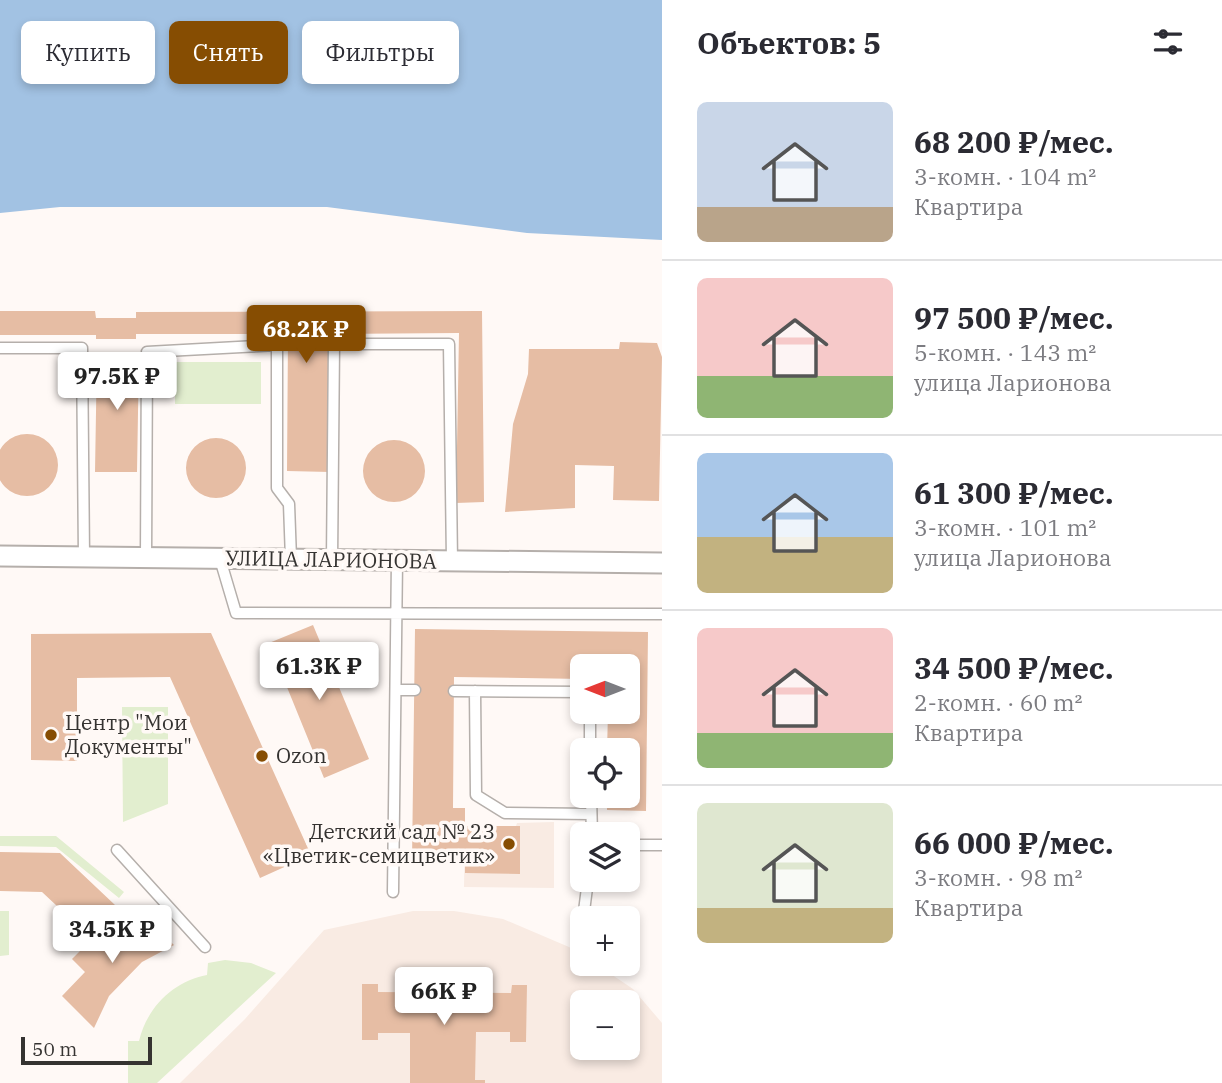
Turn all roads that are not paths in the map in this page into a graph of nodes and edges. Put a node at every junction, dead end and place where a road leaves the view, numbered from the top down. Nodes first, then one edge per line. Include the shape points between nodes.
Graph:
1 (0, 348) edge
2 (0, 556) edge
3 (84, 557) junction
4 (146, 558) junction
5 (220, 559) junction
6 (291, 559) junction
7 (332, 560) junction
8 (397, 560) junction
9 (452, 561) junction
10 (662, 563) edge
11 (397, 611) junction
12 (662, 614) edge
13 (396, 690) junction
14 (415, 690) dead end
15 (454, 691) dead end
16 (475, 691) junction
17 (570, 692) edge
18 (591, 808) edge
19 (591, 814) junction
20 (591, 822) edge
21 (640, 845) edge
22 (662, 845) edge
23 (117, 850) dead end
24 (393, 892) dead end
25 (205, 947) dead end

1 - 3 lane via 82,348
2 - 3 street, УЛИЦА ЛАРИОНОВА
3 - 4 street, УЛИЦА ЛАРИОНОВА
4 - 5 street, УЛИЦА ЛАРИОНОВА
4 - 6 lane via 147,352 277,345 277,488 289,504
5 - 6 street, УЛИЦА ЛАРИОНОВА
5 - 11 lane via 236,613
6 - 7 street, УЛИЦА ЛАРИОНОВА
7 - 8 street, УЛИЦА ЛАРИОНОВА
7 - 9 lane via 334,344 449,344
8 - 9 street, УЛИЦА ЛАРИОНОВА
8 - 11 lane
9 - 10 street, УЛИЦА ЛАРИОНОВА
11 - 12 lane
11 - 13 lane
13 - 14 lane
13 - 24 lane
15 - 16 lane
16 - 17 lane
16 - 19 lane via 476,795 505,813
18 - 19 lane
19 - 20 lane
21 - 22 lane
23 - 25 lane

